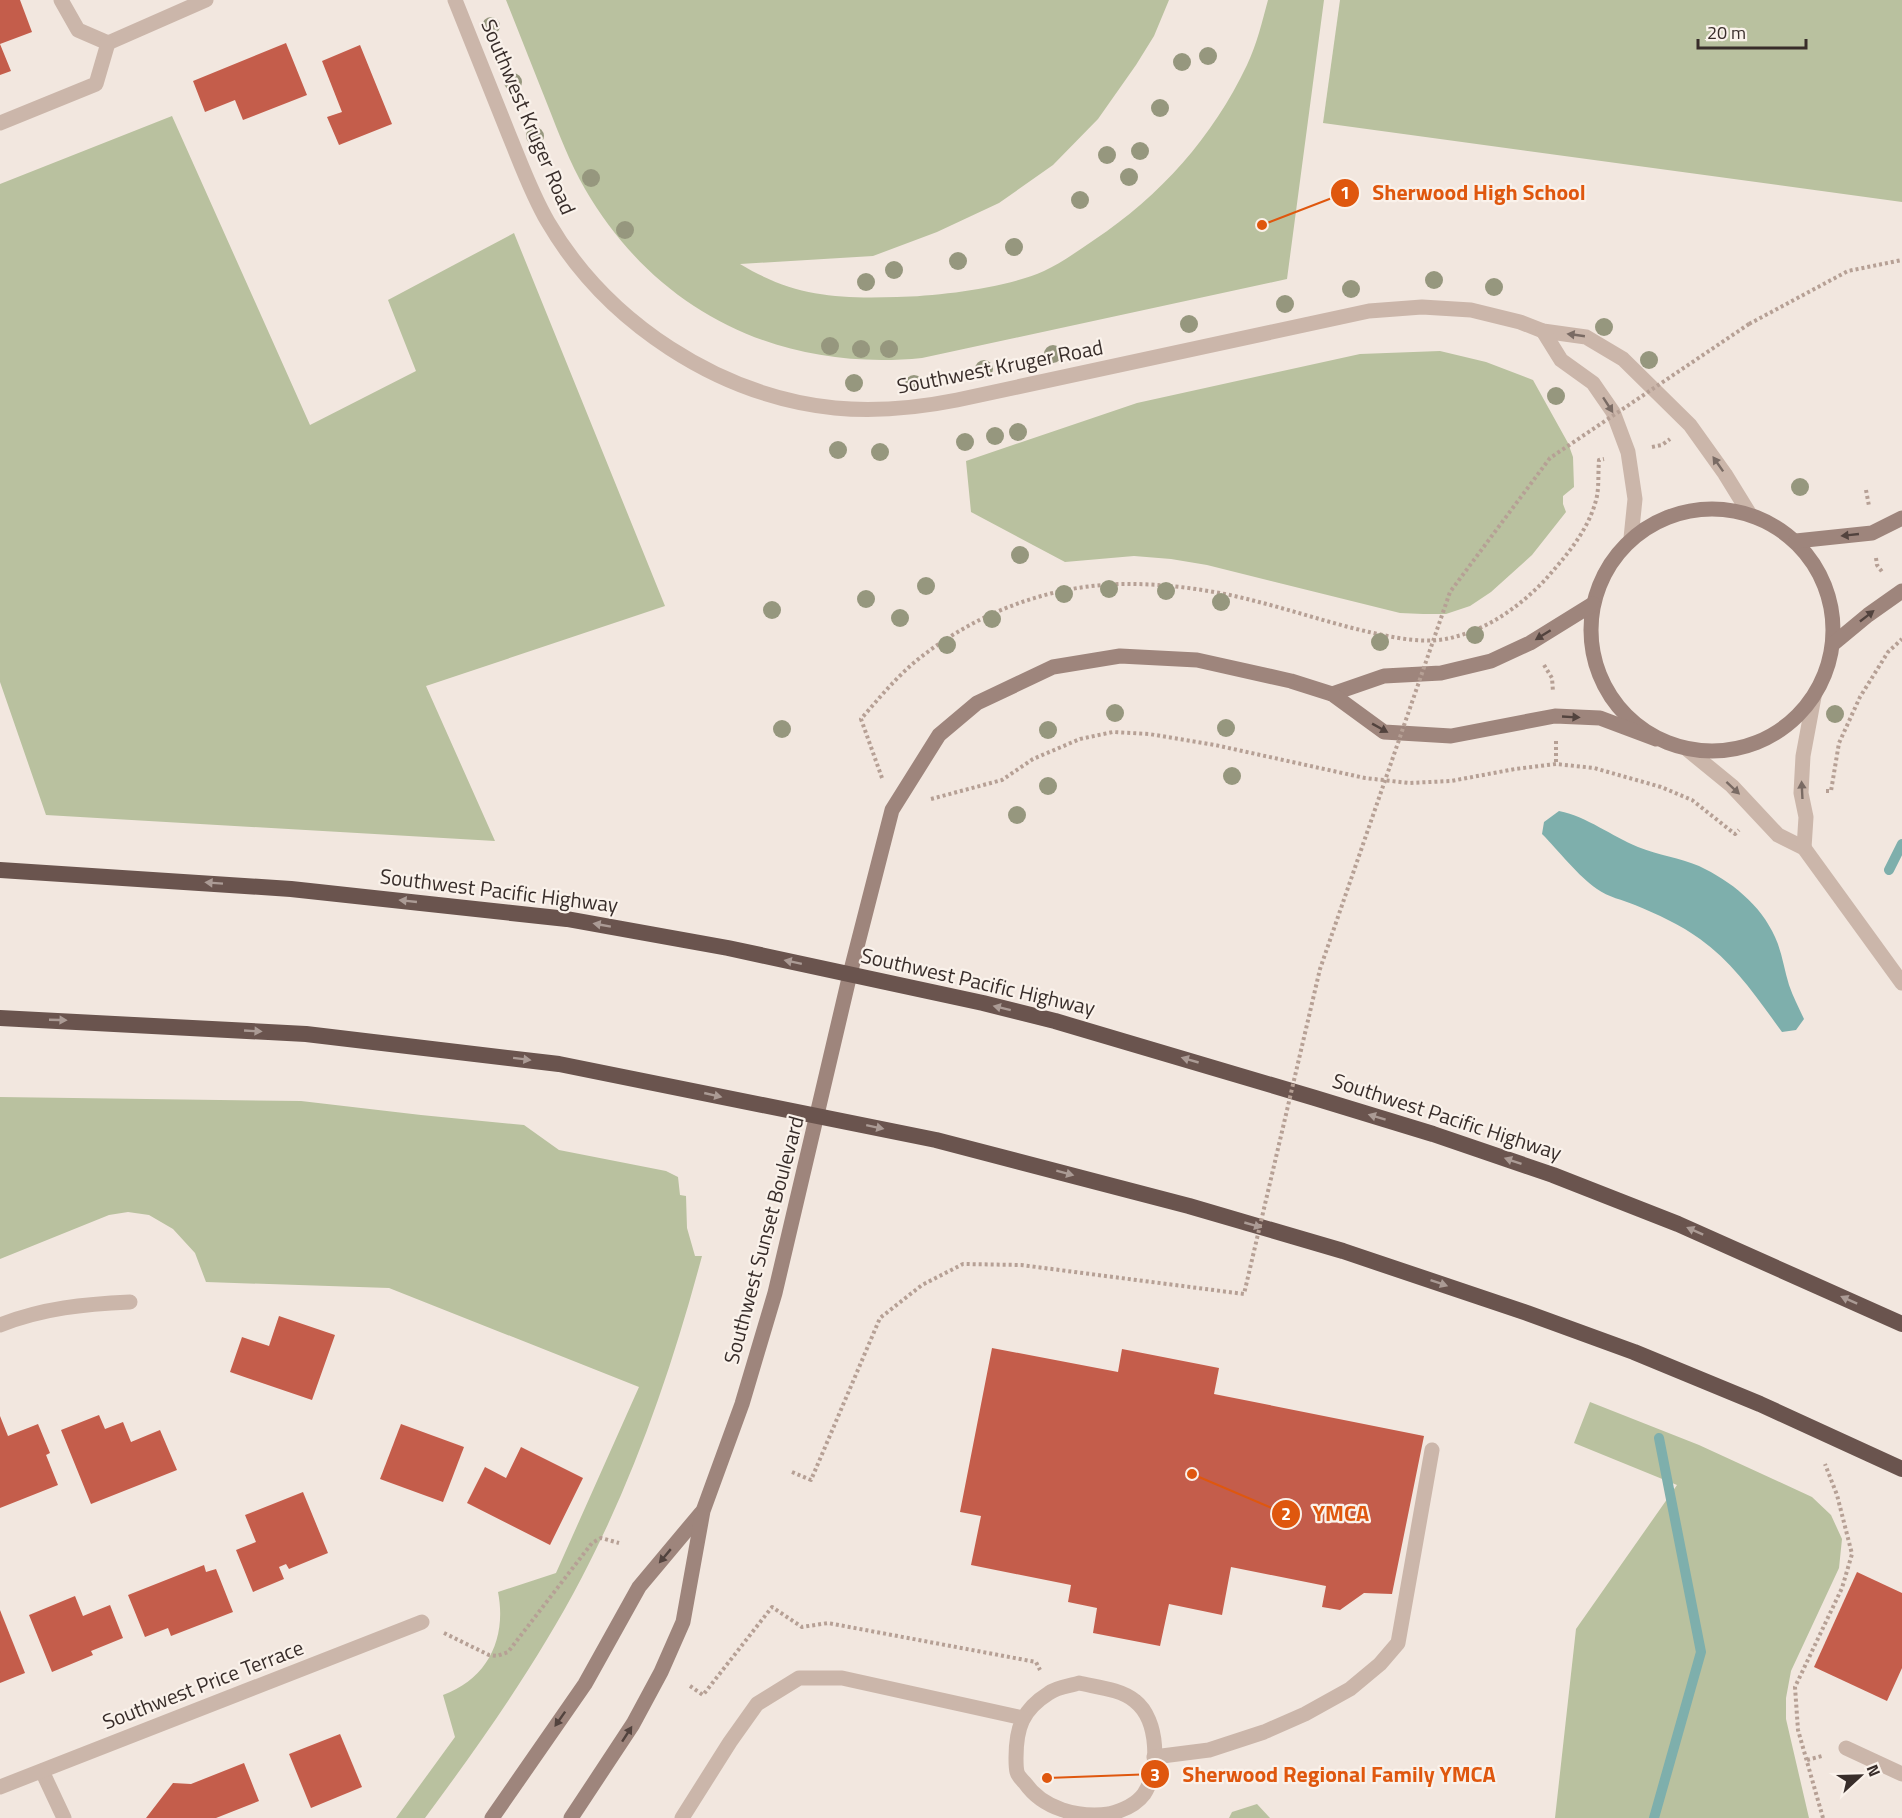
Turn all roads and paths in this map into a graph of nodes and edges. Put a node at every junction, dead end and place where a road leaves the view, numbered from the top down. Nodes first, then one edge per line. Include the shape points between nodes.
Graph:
1 (61, 0) edge
2 (206, 0) edge
3 (455, 0) edge
4 (108, 43) junction
5 (0, 123) edge
6 (1902, 260) edge
7 (1543, 331) junction
8 (1690, 425) junction
9 (1628, 452) junction
10 (1749, 513) junction
11 (1902, 518) edge
12 (1631, 538) junction
13 (1796, 541) junction
14 (1902, 591) edge
15 (1593, 604) junction
16 (1510, 612) junction
17 (1902, 639) edge
18 (1530, 643) junction
19 (1833, 644) junction
20 (1332, 694) junction
21 (1814, 697) junction
22 (1555, 716) junction
23 (1656, 738) junction
24 (1688, 750) junction
25 (1556, 764) junction
26 (1831, 791) dead end
27 (892, 810) junction
28 (1735, 834) dead end
29 (1804, 848) junction
30 (0, 870) edge
31 (850, 974) junction
32 (1902, 983) edge
33 (0, 1018) edge
34 (818, 1115) junction
35 (130, 1302) dead end
36 (0, 1324) edge
37 (1902, 1324) edge
38 (1810, 1427) junction
39 (1432, 1450) dead end
40 (1902, 1469) edge
41 (792, 1472) dead end
42 (703, 1511) junction
43 (619, 1543) dead end
44 (422, 1622) joint
45 (690, 1686) dead end
46 (1050, 1692) junction
47 (1023, 1718) junction
48 (1846, 1748) dead end
49 (1154, 1757) junction
50 (42, 1771) junction
51 (1902, 1774) edge
52 (0, 1787) edge
53 (64, 1818) edge
54 (492, 1818) edge
55 (571, 1818) edge
56 (682, 1818) edge
57 (1095, 1818) edge
58 (1823, 1818) edge

1 - 4 street via 78,30
2 - 4 street
3 - 7 street, Southwest Kruger Road via 538,204 573,258 628,317 668,347 715,374 774,396 835,408 927,406 1343,316 1396,308 1471,310
4 - 5 street via 96,84
6 - 41 path, bridge via 1848,271 1749,324 1550,458 1450,592 1320,969 1244,1294 1021,1265 963,1264 922,1286 880,1318 811,1480
8 -> 7 street, Southwest Kruger Road via 1623,359 1586,337
7 -> 9 street via 1561,360 1593,383 1613,412
8 - 9 path via 1662,445
10 -> 8 street, Southwest Kruger Road
9 - 12 street via 1635,499
9 - 16 path via 1599,460 1597,497 1583,532 1534,592
10 - 12 main road via 1707,507 1666,516
10 - 13 main road via 1774,524
11 -> 13 main road via 1872,533
12 - 15 main road via 1606,568
13 - 19 main road via 1819,571 1832,606
19 -> 14 main road
15 -> 18 main road
15 - 23 main road via 1590,644 1602,682 1624,715
16 - 18 path
16 - 27 path via 1453,638 1422,640 1392,637 1226,594 1177,586 1084,587 1030,599 962,629 921,657 861,719
17 - 26 path via 1888,652 1860,697 1839,743
18 - 20 main road via 1491,661 1441,674 1384,676
18 - 22 path via 1552,678
19 - 21 main road via 1827,671
20 -> 22 main road, Southwest Sunset Boulevard via 1384,732 1451,736
20 - 27 main road, Southwest Sunset Boulevard via 1197,660 1120,656 1053,667 977,703 939,735
21 - 24 main road via 1800,718 1762,742 1722,753
29 -> 21 street via 1803,756
22 -> 23 main road, Southwest Sunset Boulevard via 1600,718
22 - 25 path
23 - 24 main road
24 -> 29 street via 1732,786 1778,835
25 - 27 path via 1451,781 1409,783 1365,778 1215,745 1113,732 1080,739 1033,759 1002,780
25 - 28 path via 1594,768 1661,786 1692,800
27 - 31 main road, Southwest Sunset Boulevard
29 - 32 street
31 -> 30 highway, Southwest Pacific Highway via 555,918 291,889
31 - 34 main road, Southwest Sunset Boulevard
37 -> 31 highway, Southwest Pacific Highway via 1678,1224 1553,1175 1432,1134 1055,1021
33 -> 34 highway via 306,1034 464,1051 559,1064
34 -> 38 highway via 1052,1170 1343,1251 1624,1348
34 - 42 main road, Southwest Sunset Boulevard via 775,1293 742,1404
35 - 36 street via 78,1305
38 - 40 highway
38 - 58 path via 1837,1495 1852,1554 1842,1588 1795,1687 1798,1730
39 - 49 street via 1398,1643 1380,1664 1350,1689 1264,1732 1209,1750
42 -> 54 main road, Southwest Sunset Boulevard via 639,1587 585,1684
55 -> 42 main road, Southwest Sunset Boulevard via 633,1724 683,1622
43 - 44 path via 601,1538 592,1543 508,1652 489,1655
44 - 50 street, Southwest Price Terrace
45 - 46 path via 704,1695 772,1607 802,1627 828,1623 1036,1662
46 - 47 street
46 - 49 street via 1079,1683 1136,1701 1150,1721
47 - 56 street via 842,1678 799,1678 757,1704
47 - 57 street via 1016,1737 1017,1772 1034,1796 1062,1812
48 - 51 street
49 - 57 street via 1152,1778 1143,1795 1123,1810
50 - 52 street, Southwest Price Terrace
50 - 53 street

